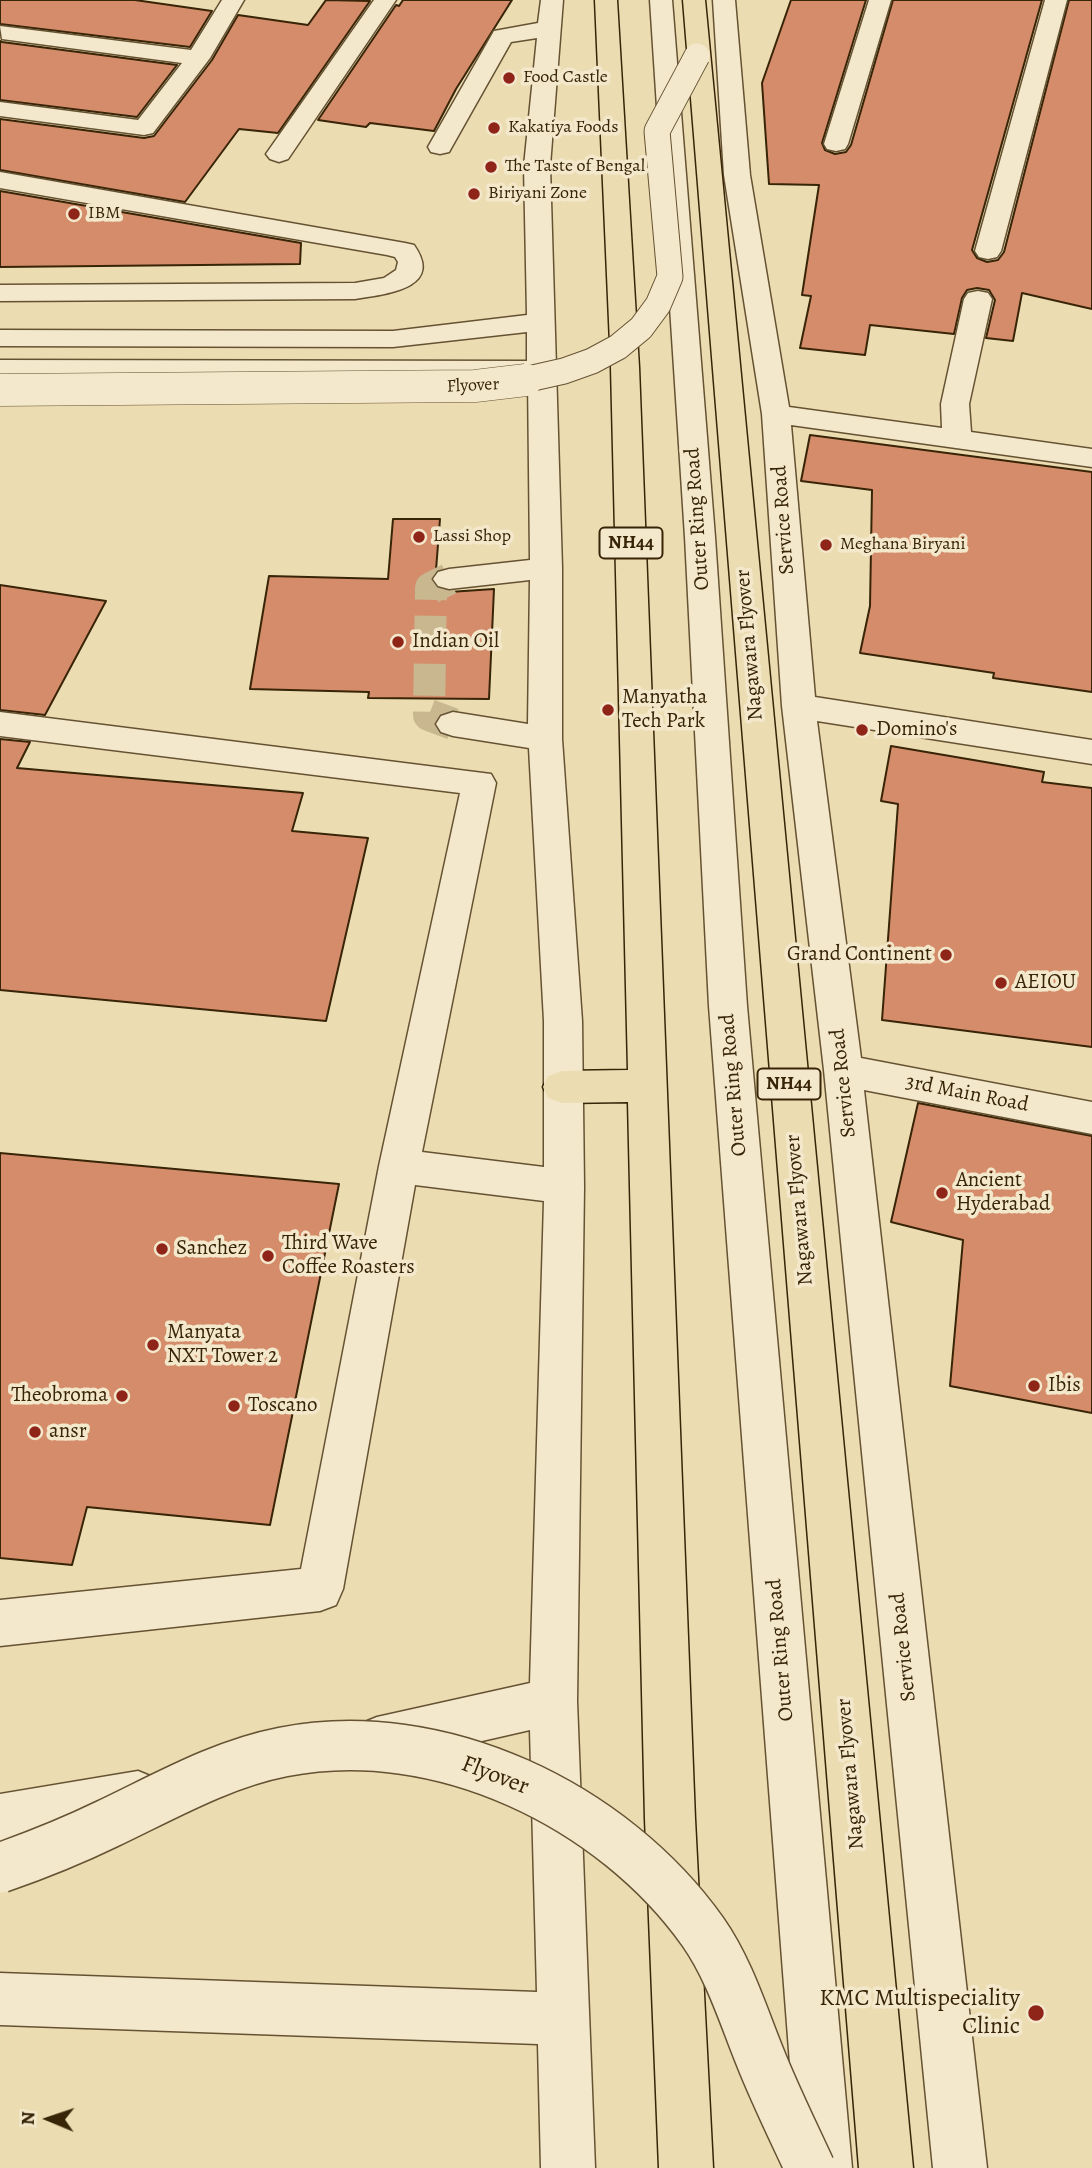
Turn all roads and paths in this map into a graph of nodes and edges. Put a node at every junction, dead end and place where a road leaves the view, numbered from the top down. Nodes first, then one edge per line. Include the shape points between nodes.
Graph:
1 (233, 0) edge
2 (385, 0) edge
3 (552, 0) edge
4 (606, 0) edge
5 (661, 0) edge
6 (694, 0) edge
7 (724, 0) edge
8 (880, 0) edge
9 (1056, 0) edge
10 (548, 29) junction
11 (2, 32) dead end
12 (697, 56) junction
13 (198, 58) junction
14 (0, 108) edge
15 (836, 144) dead end
16 (440, 147) dead end
17 (279, 154) dead end
18 (0, 180) edge
19 (988, 251) dead end
20 (0, 293) edge
21 (978, 299) dead end
22 (539, 322) junction
23 (0, 338) edge
24 (0, 368) edge
25 (541, 369) junction
26 (0, 390) edge
27 (776, 414) junction
28 (957, 438) junction
29 (1092, 458) edge
30 (546, 568) junction
31 (449, 579) dead end
32 (799, 706) junction
33 (0, 724) edge
34 (453, 724) tunnel mouth
35 (545, 738) junction
36 (1092, 752) edge
37 (843, 1070) junction
38 (648, 1086) junction
39 (562, 1087) junction
40 (1092, 1118) edge
41 (399, 1166) junction
42 (564, 1187) junction
43 (0, 1623) edge
44 (553, 1701) junction
45 (0, 1819) edge
46 (0, 1868) edge
47 (0, 1999) edge
48 (564, 2019) junction
49 (568, 2168) edge
50 (686, 2168) edge
51 (810, 2168) edge
52 (825, 2168) edge
53 (886, 2168) edge
54 (960, 2168) edge

1 - 13 street
2 - 17 street
3 - 10 street
4 - 38 highway, NH44 via 625,367
5 - 52 street, Outer Ring Road / NH44 via 728,1006
6 - 12 highway, Nagawara Flyover / NH44
7 - 27 street, Service Road via 737,175
8 - 15 street
9 - 19 street
10 - 16 street via 502,36
10 - 22 street via 537,166
11 - 13 street
12 - 26 street, Flyover, bridge via 657,131 670,277 665,296 638,333 592,361 537,379 475,386
12 - 53 highway, Nagawara Flyover / NH44
13 - 14 street via 144,128
18 - 20 street via 387,247 405,251 411,262 409,273 392,285 355,291
21 - 28 street via 955,404
22 - 23 street via 393,339
22 - 25 street
24 - 25 street
25 - 30 street
27 - 28 street
27 - 32 street, Service Road
28 - 29 street
30 - 31 street
30 - 35 street
32 - 36 street
32 - 37 street, Service Road
33 - 41 street via 479,783
34 - 35 street
35 - 39 street via 563,1021
37 - 40 street, 3rd Main Road
37 - 54 street, Service Road
38 - 39 highway
38 - 50 highway, NH44 via 670,1818
39 - 42 street
41 - 42 street
41 - 43 street via 320,1589
42 - 44 street
44 - 45 street via 100,1804
44 - 48 street
46 - 51 street, Flyover, bridge via 97,1830 161,1795 223,1769 285,1752 348,1746 410,1749 469,1763 527,1786 582,1819 666,1887 703,1932 733,1987
47 - 48 street
48 - 49 street

